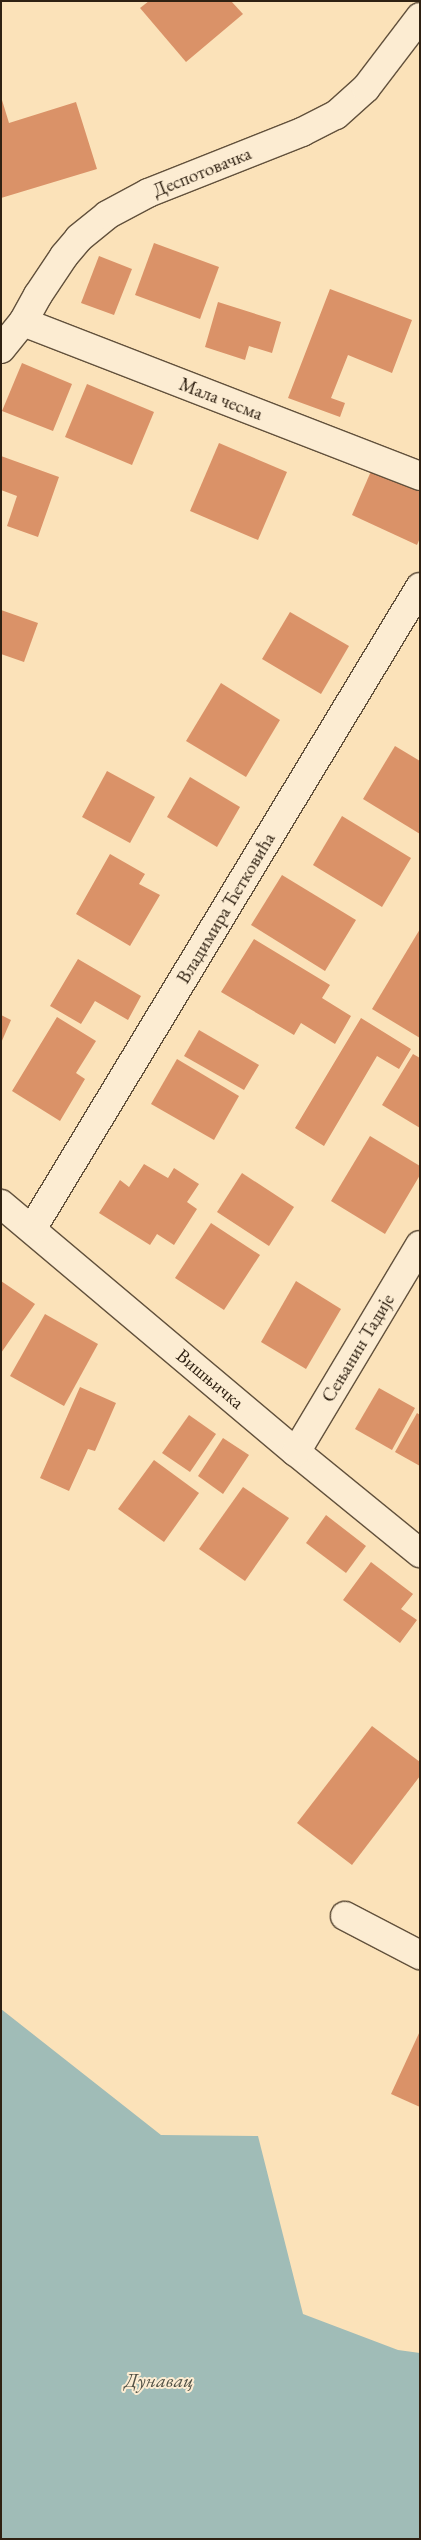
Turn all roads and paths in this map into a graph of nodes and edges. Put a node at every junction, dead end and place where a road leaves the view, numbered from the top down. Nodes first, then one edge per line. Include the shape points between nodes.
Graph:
1 (420, 17) edge
2 (23, 322) junction
3 (1, 349) edge
4 (420, 476) edge
5 (420, 587) edge
6 (1, 1204) edge
7 (32, 1229) junction
8 (420, 1245) edge
9 (296, 1452) junction
10 (420, 1553) edge
11 (345, 1916) dead end
12 (420, 1955) edge

1 - 2 street, Деспотовачка via 366,88 336,115 302,132 148,193 107,215 64,256
2 - 3 street, Деспотовачка
2 - 4 street, Мала чесма
5 - 7 street, Владимира Ћетковића
6 - 7 street, Вишњичка
7 - 9 street, Вишњичка
8 - 9 street, Сењанин Тадије
9 - 10 street, Вишњичка
11 - 12 street

